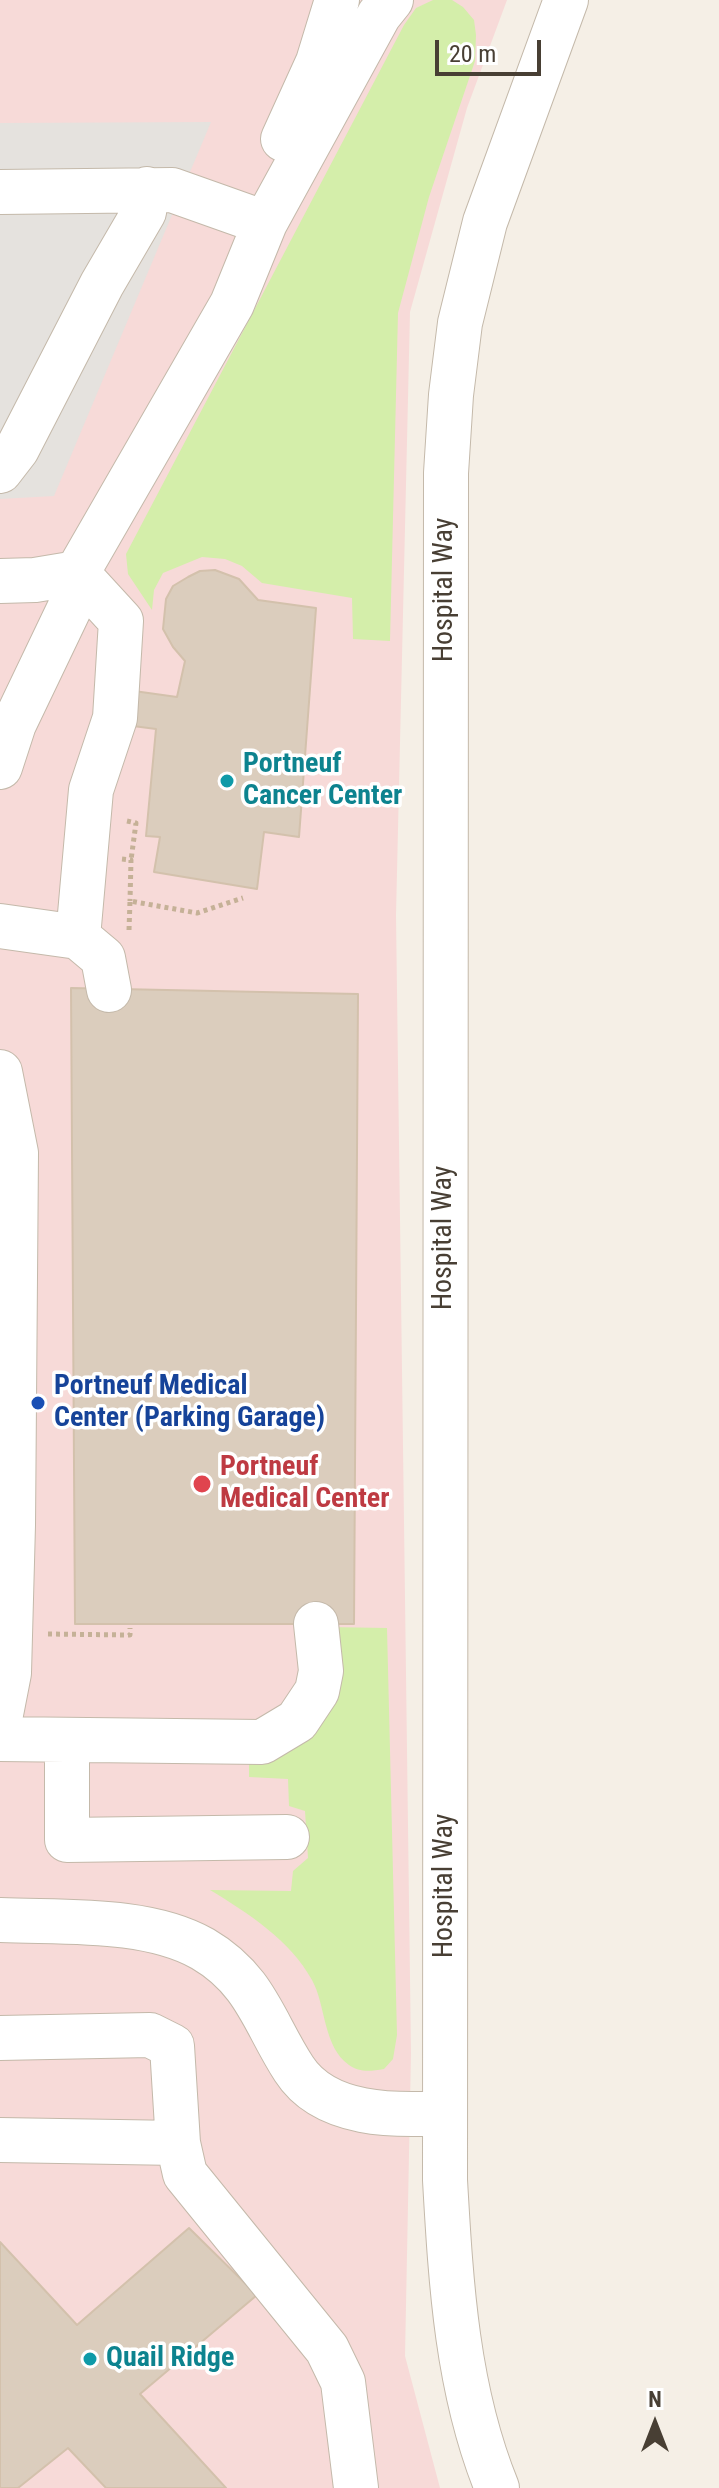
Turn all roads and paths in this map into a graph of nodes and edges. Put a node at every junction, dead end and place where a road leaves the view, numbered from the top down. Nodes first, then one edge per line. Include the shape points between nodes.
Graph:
1 (337, 0) edge
2 (391, 0) edge
3 (561, 1) edge
4 (147, 189) junction
5 (0, 192) edge
6 (265, 223) junction
7 (0, 471) edge
8 (77, 573) junction
9 (0, 581) edge
10 (0, 767) edge
11 (129, 821) dead end
12 (243, 898) dead end
13 (130, 901) junction
14 (0, 926) edge
15 (78, 937) junction
16 (129, 940) dead end
17 (109, 990) dead end
18 (0, 1072) edge
19 (316, 1624) dead end
20 (130, 1628) dead end
21 (42, 1634) dead end
22 (0, 1719) edge
23 (0, 1739) edge
24 (78, 1740) junction
25 (287, 1837) dead end
26 (0, 1920) edge
27 (0, 2038) edge
28 (445, 2113) junction
29 (0, 2140) edge
30 (178, 2143) junction
31 (356, 2488) edge
32 (497, 2488) edge

1 - 6 street via 318,62 272,165
2 - 6 street
3 - 28 street, Hospital Way via 485,222 460,323 446,473
4 - 5 street
4 - 6 street via 172,190
4 - 7 street via 144,212 17,449
6 - 8 street via 232,304
8 - 9 street
8 - 10 street via 70,607 14,724
8 - 15 street via 121,621 115,718 91,790
11 - 13 path via 136,823 127,860
12 - 13 path via 197,913
13 - 16 path
14 - 15 street
15 - 17 street via 103,958
18 - 22 street via 16,1153 9,1673
19 - 24 street via 321,1671 317,1691 297,1721 262,1742
20 - 21 path via 130,1635
23 - 24 street
24 - 25 street via 78,1840
26 - 28 street via 135,1927 174,1935 233,1972 261,2006 296,2072 320,2093 384,2115
27 - 30 street via 150,2035 172,2046
28 - 32 street, Hospital Way via 458,2345 483,2452
29 - 30 street
30 - 31 street via 185,2174 327,2349 343,2382

